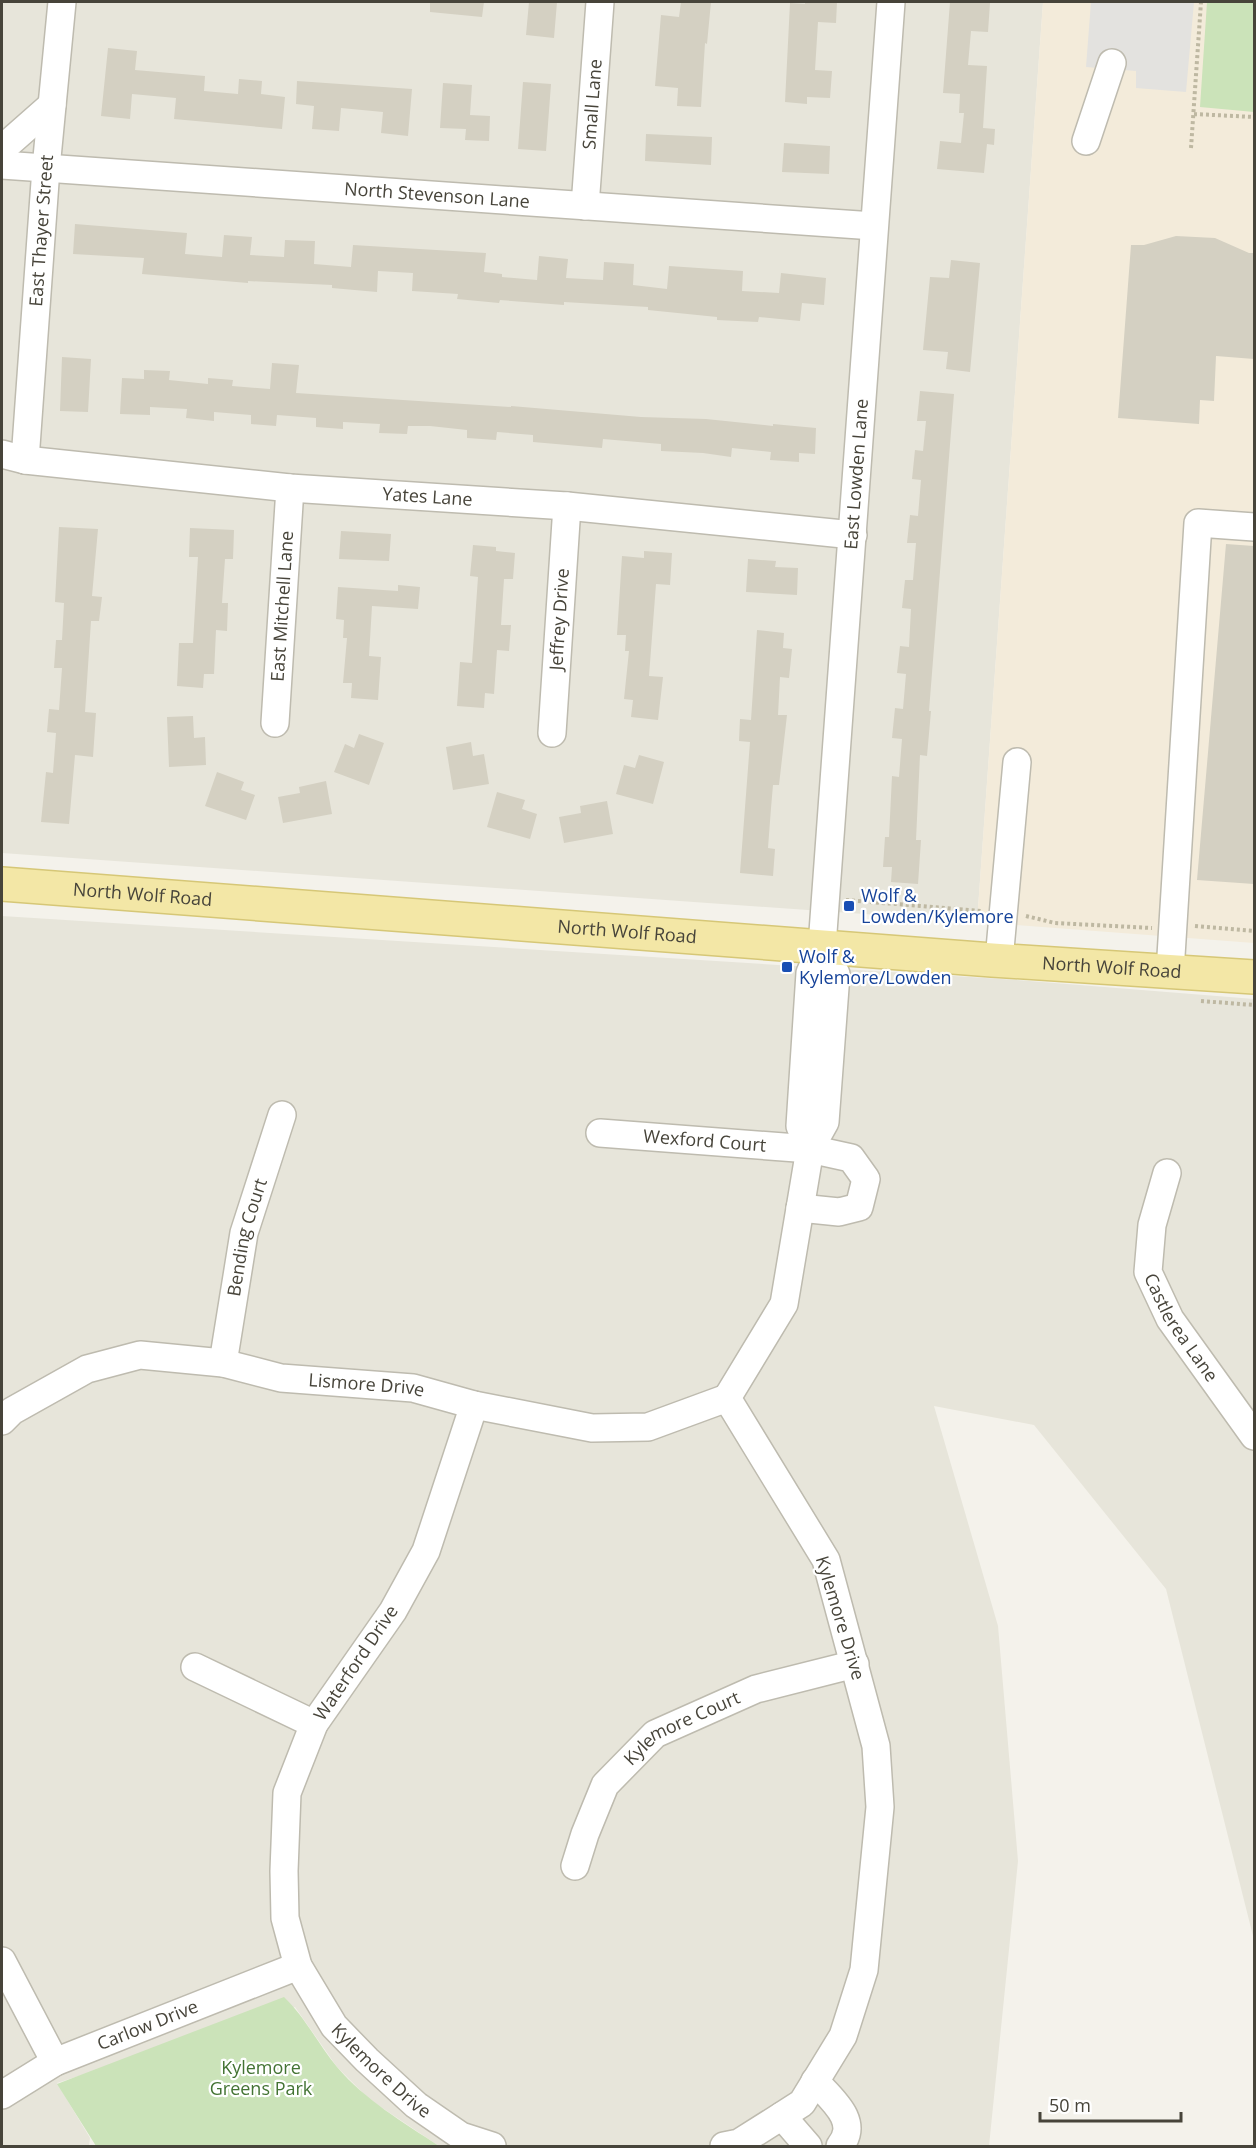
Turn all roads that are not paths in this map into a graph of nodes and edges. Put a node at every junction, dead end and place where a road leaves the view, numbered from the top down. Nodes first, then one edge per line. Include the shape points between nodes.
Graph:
1 (62, 2) edge
2 (600, 2) edge
3 (891, 2) edge
4 (1112, 63) dead end
5 (52, 105) junction
6 (1086, 141) dead end
7 (2, 149) edge
8 (2, 165) edge
9 (46, 168) junction
10 (585, 206) junction
11 (874, 226) junction
12 (8, 458) edge
13 (290, 488) junction
14 (567, 506) junction
15 (1254, 527) edge
16 (853, 535) junction
17 (275, 723) dead end
18 (552, 733) dead end
19 (1017, 762) dead end
20 (2, 884) edge
21 (822, 946) junction
22 (999, 960) junction
23 (1170, 972) junction
24 (1254, 977) edge
25 (282, 1115) dead end
26 (600, 1133) dead end
27 (810, 1149) junction
28 (1167, 1173) dead end
29 (800, 1208) junction
30 (223, 1363) junction
31 (727, 1398) junction
32 (474, 1405) junction
33 (5, 1409) edge
34 (1254, 1436) edge
35 (855, 1664) junction
36 (195, 1667) dead end
37 (314, 1724) junction
38 (575, 1866) dead end
39 (2, 1961) edge
40 (298, 1966) junction
41 (55, 2062) junction
42 (815, 2081) junction
43 (2, 2095) edge
44 (782, 2116) junction
45 (492, 2146) edge
46 (724, 2146) edge
47 (808, 2146) edge
48 (840, 2146) edge

1 - 5 street, East Thayer Street
2 - 10 street, Small Lane
3 - 11 street, East Lowden Lane
4 - 6 street
5 - 7 street
5 - 9 street, East Thayer Street
8 - 9 street, North Stevenson Lane
9 - 10 street, North Stevenson Lane
9 - 12 street, East Thayer Street
10 - 11 street, North Stevenson Lane
11 - 16 street, East Lowden Lane
12 - 13 street, Yates Lane
13 - 14 street, Yates Lane
13 - 17 street, East Mitchell Lane
14 - 16 street, Yates Lane
14 - 18 street, Jeffrey Drive
15 - 23 street via 1198,523
16 - 21 street, East Lowden Lane
19 - 22 street
20 - 21 main road, North Wolf Road
21 - 22 main road, North Wolf Road
21 - 27 street via 810,973 800,1126
22 - 23 main road, North Wolf Road
23 - 24 main road, North Wolf Road
25 - 30 street, Bending Court via 243,1233
26 - 27 street, Wexford Court
27 - 29 street
27 - 29 street, Wexford Court via 851,1158 866,1179 859,1207 838,1212
28 - 34 street, Castlerea Lane via 1152,1225 1148,1272 1170,1318
29 - 31 street via 783,1304
30 - 32 street, Lismore Drive via 281,1378 412,1389
30 - 33 street, Lismore Drive via 140,1355 87,1369
31 - 32 street, Lismore Drive via 648,1427 592,1428
31 - 35 street, Kylemore Drive via 826,1560
32 - 37 street, Waterford Drive via 426,1551 393,1611
35 - 38 street, Kylemore Court via 756,1689 655,1734 605,1785
35 - 42 street, Kylemore Drive via 876,1746 880,1807 864,1970 843,2036
36 - 37 street
37 - 40 street, Waterford Drive via 287,1793 285,1918
39 - 41 street
40 - 41 street, Carlow Drive
40 - 45 street, Kylemore Drive via 334,2026 366,2060 416,2105 461,2136
41 - 43 street, Carlow Drive
42 - 44 street, Kylemore Drive via 802,2103
42 - 48 street via 844,2114 849,2130
44 - 46 street, Kylemore Drive via 739,2144
44 - 47 street

